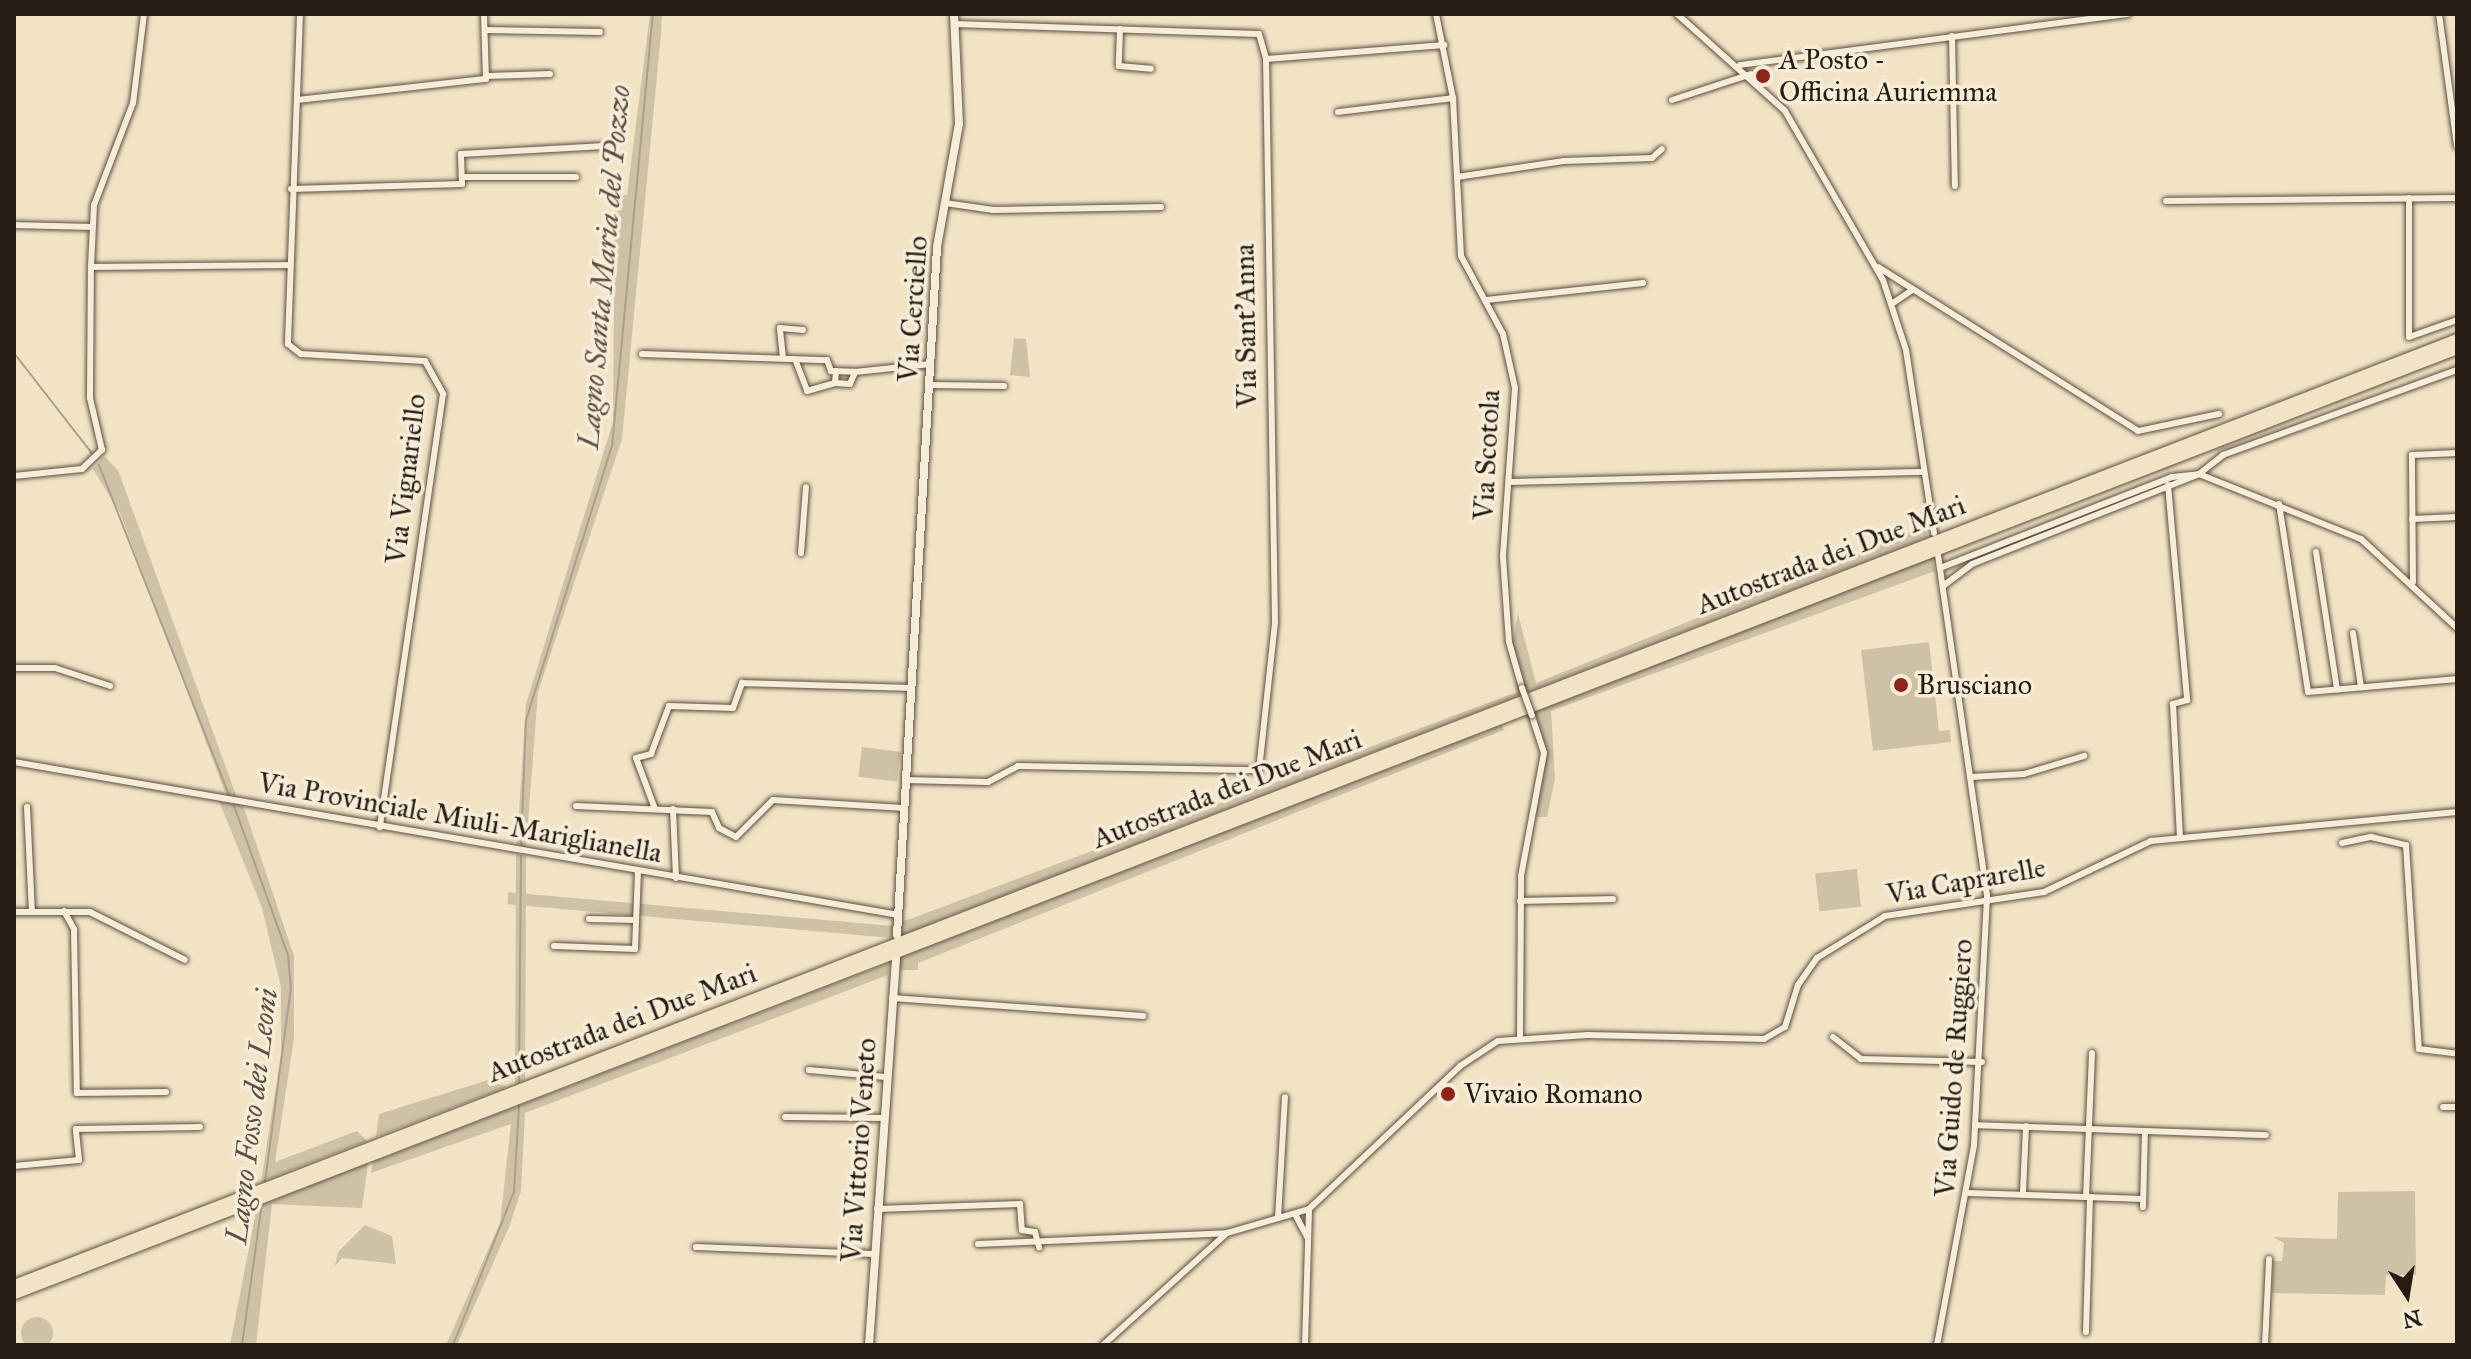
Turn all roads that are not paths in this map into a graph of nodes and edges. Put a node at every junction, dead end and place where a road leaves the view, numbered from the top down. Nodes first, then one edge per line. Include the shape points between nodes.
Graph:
1 (144, 14) edge
2 (300, 14) edge
3 (484, 14) edge
4 (954, 14) edge
5 (1436, 14) edge
6 (1677, 14) edge
7 (2048, 14) edge
8 (2128, 14) edge
9 (2439, 14) edge
10 (2049, 23) junction
11 (954, 24) junction
12 (1120, 29) junction
13 (485, 30) junction
14 (600, 32) dead end
15 (1952, 36) junction
16 (1444, 45) junction
17 (1266, 59) junction
18 (1740, 65) junction
19 (1151, 69) dead end
20 (550, 74) dead end
21 (1751, 74) junction
22 (487, 76) junction
23 (1453, 98) junction
24 (298, 100) junction
25 (1672, 100) dead end
26 (1338, 112) dead end
27 (605, 146) dead end
28 (2457, 146) edge
29 (1662, 149) dead end
30 (462, 177) junction
31 (576, 177) dead end
32 (1457, 177) junction
33 (1955, 186) dead end
34 (291, 189) junction
35 (2409, 198) junction
36 (2457, 198) edge
37 (2166, 201) dead end
38 (945, 203) junction
39 (1161, 207) dead end
40 (14, 225) edge
41 (91, 227) junction
42 (1873, 262) junction
43 (290, 265) junction
44 (91, 267) junction
45 (1643, 283) dead end
46 (1911, 291) junction
47 (1486, 300) junction
48 (1892, 304) junction
49 (2457, 320) edge
50 (803, 330) dead end
51 (2457, 339) edge
52 (2457, 348) edge
53 (642, 354) dead end
54 (783, 358) junction
55 (795, 359) junction
56 (931, 364) junction
57 (2457, 370) edge
58 (836, 371) junction
59 (855, 372) junction
60 (835, 383) junction
61 (930, 385) junction
62 (1004, 386) dead end
63 (2219, 414) dead end
64 (2457, 453) edge
65 (1924, 472) junction
66 (2199, 474) junction
67 (14, 476) edge
68 (1512, 482) junction
69 (2168, 485) junction
70 (806, 487) dead end
71 (2279, 504) junction
72 (2457, 517) edge
73 (2412, 519) junction
74 (1934, 533) dead end
75 (2316, 552) dead end
76 (801, 553) dead end
77 (1938, 555) dead end
78 (1940, 568) junction
79 (2413, 582) junction
80 (1943, 586) junction
81 (2457, 628) edge
82 (2353, 633) dead end
83 (14, 668) edge
84 (2457, 679) edge
85 (110, 686) dead end
86 (2361, 687) junction
87 (910, 688) junction
88 (2337, 689) junction
89 (2084, 756) dead end
90 (14, 762) edge
91 (1971, 777) junction
92 (905, 780) junction
93 (576, 806) dead end
94 (27, 807) dead end
95 (904, 808) junction
96 (655, 809) junction
97 (673, 809) junction
98 (2457, 812) edge
99 (380, 827) junction
100 (2180, 836) junction
101 (2342, 843) dead end
102 (638, 872) junction
103 (676, 878) junction
104 (1987, 895) junction
105 (1613, 899) dead end
106 (1520, 901) junction
107 (64, 911) junction
108 (14, 912) edge
109 (32, 912) junction
110 (899, 915) junction
111 (589, 919) dead end
112 (635, 920) junction
113 (897, 935) dead end
114 (554, 946) dead end
115 (896, 958) dead end
116 (185, 960) dead end
117 (892, 998) junction
118 (1143, 1016) dead end
119 (1520, 1036) junction
120 (1833, 1037) dead end
121 (2092, 1053) dead end
122 (2457, 1054) edge
123 (1982, 1062) junction
124 (809, 1070) dead end
125 (886, 1077) junction
126 (166, 1092) dead end
127 (1285, 1097) dead end
128 (2443, 1107) dead end
129 (2457, 1107) edge
130 (785, 1117) dead end
131 (883, 1118) junction
132 (1975, 1125) junction
133 (2026, 1126) junction
134 (200, 1127) dead end
135 (2089, 1129) junction
136 (2145, 1131) junction
137 (2266, 1135) dead end
138 (14, 1166) edge
139 (289, 1182) junction
140 (2023, 1192) dead end
141 (1968, 1193) junction
142 (2088, 1197) junction
143 (237, 1202) junction
144 (877, 1209) junction
145 (1309, 1209) junction
146 (1296, 1216) junction
147 (1278, 1218) junction
148 (1227, 1233) junction
149 (1307, 1237) junction
150 (978, 1244) dead end
151 (696, 1247) dead end
152 (1039, 1247) junction
153 (873, 1254) junction
154 (2269, 1259) dead end
155 (14, 1285) edge
156 (14, 1293) edge
157 (2086, 1332) dead end
158 (869, 1345) edge
159 (1103, 1345) edge
160 (1305, 1345) edge
161 (1937, 1345) edge
162 (2265, 1345) edge

1 - 41 street via 133,103
2 - 24 street, Via Vignariello
3 - 13 street
4 - 11 street, Via Cerciello
5 - 16 street, Via Scotola
6 - 18 street
7 - 10 street
8 - 10 street
9 - 28 street
10 - 15 street
11 - 12 street
11 - 38 street, Via Cerciello via 959,124
12 - 17 street via 1259,34
12 - 19 street via 1119,66
13 - 14 street
13 - 22 street
15 - 18 street
15 - 33 street
16 - 17 street
16 - 23 street, Via Scotola
17 - 92 street, Via Sant'Anna via 1275,623 1259,770 1018,766 988,782
18 - 21 street
20 - 22 street
21 - 25 street
21 - 42 street via 1812,151
22 - 24 street
23 - 26 street
23 - 32 street, Via Scotola
24 - 34 street, Via Vignariello
27 - 30 street via 461,154
29 - 32 street via 1652,158 1564,161
30 - 31 street
30 - 34 street via 462,184
32 - 47 street, Via Scotola via 1461,256
34 - 43 street, Via Vignariello
35 - 36 street
35 - 37 street
35 - 49 street via 2409,337
38 - 39 street via 993,210
38 - 56 street, Via Cerciello
40 - 41 street
41 - 44 street
42 - 46 street
42 - 48 street
43 - 44 street
43 - 99 street, Via Vignariello via 286,336 293,351 416,358 433,367 443,394
44 - 67 street via 90,398 102,450 82,469
45 - 47 street
46 - 48 street
46 - 63 street via 2138,431
47 - 68 street, Via Scotola via 1503,334 1515,388
48 - 65 street
50 - 54 street via 780,328
51 - 139 highway, Autostrada dei Due Mari
52 - 139 highway, Autostrada dei Due Mari
53 - 54 street
54 - 55 street
55 - 58 street via 827,360
55 - 60 street via 807,391
56 - 59 street
56 - 61 street, Via Cerciello
57 - 66 street via 2223,455
58 - 59 street
58 - 60 street
59 - 60 street via 850,384
61 - 62 street
61 - 87 street, Via Cerciello
64 - 73 street via 2412,455
65 - 68 street
65 - 74 street
66 - 69 street
66 - 71 street
66 - 78 street via 2172,477
68 - 106 street, Via Scotola, bridge via 1503,557 1509,642 1544,753
69 - 80 street via 1972,564
69 - 100 street via 2187,700 2173,704
70 - 76 street
71 - 79 street via 2361,539
71 - 88 street via 2308,692
72 - 73 street
73 - 79 street
75 - 88 street
77 - 78 street, Via Guido de Ruggiero
78 - 80 street, Via Guido de Ruggiero
79 - 81 street
80 - 91 street, Via Guido de Ruggiero
82 - 86 street
83 - 85 street via 55,668
84 - 86 street
86 - 88 street
87 - 92 street
87 - 96 street via 742,683 733,708 669,706 651,754 636,758
89 - 91 street via 2024,774
90 - 99 street, Via Provinciale Miuli-Mariglianella
91 - 104 street, Via Guido de Ruggiero
92 - 95 street
93 - 96 street
94 - 109 street
95 - 97 street via 773,800 736,837 723,832 712,812
95 - 110 street
96 - 97 street
97 - 103 street
98 - 100 street, Via Caprarelle
99 - 102 street, Via Provinciale Miuli-Mariglianella
100 - 104 street, Via Caprarelle via 2133,847 2044,892
101 - 122 street via 2371,837 2406,845 2419,1049
102 - 103 street, Via Provinciale Miuli-Mariglianella
102 - 112 street
103 - 110 street, Via Provinciale Miuli-Mariglianella
104 - 119 street, Via Caprarelle via 1897,912 1842,938 1804,973 1789,1019 1772,1037
104 - 123 street, Via Guido de Ruggiero
105 - 106 street
106 - 119 street, Via Scotola
107 - 109 street
107 - 116 street via 90,912
107 - 126 street via 74,929 77,1093
108 - 109 street
110 - 113 street
111 - 112 street
112 - 114 street via 635,949
115 - 117 street, Via Vittorio Veneto
117 - 118 street
117 - 125 street, Via Vittorio Veneto
119 - 145 street, Via Caprarelle via 1474,1055
120 - 123 street via 1861,1059
121 - 135 street
123 - 132 street, Via Guido de Ruggiero
124 - 125 street
125 - 131 street, Via Vittorio Veneto
127 - 147 street
128 - 129 street
130 - 131 street
131 - 144 street, Via Vittorio Veneto
132 - 133 street
132 - 141 street, Via Guido de Ruggiero
133 - 135 street
133 - 140 street
134 - 138 street via 76,1129 79,1160
135 - 136 street
135 - 142 street
136 - 137 street
136 - 142 street via 2143,1203
139 - 143 highway, Autostrada dei Due Mari
141 - 142 street
141 - 161 street, Via Guido de Ruggiero
142 - 157 street
143 - 155 highway, Autostrada dei Due Mari
143 - 156 highway, Autostrada dei Due Mari
144 - 152 street via 1020,1204 1022,1230 1035,1232
144 - 153 street, Via Vittorio Veneto
145 - 146 street, Via Caprarelle
145 - 149 street
146 - 147 street
146 - 149 street
147 - 148 street
148 - 152 street
148 - 159 street
149 - 160 street
150 - 152 street
151 - 153 street
153 - 158 street, Via Vittorio Veneto
154 - 162 street

